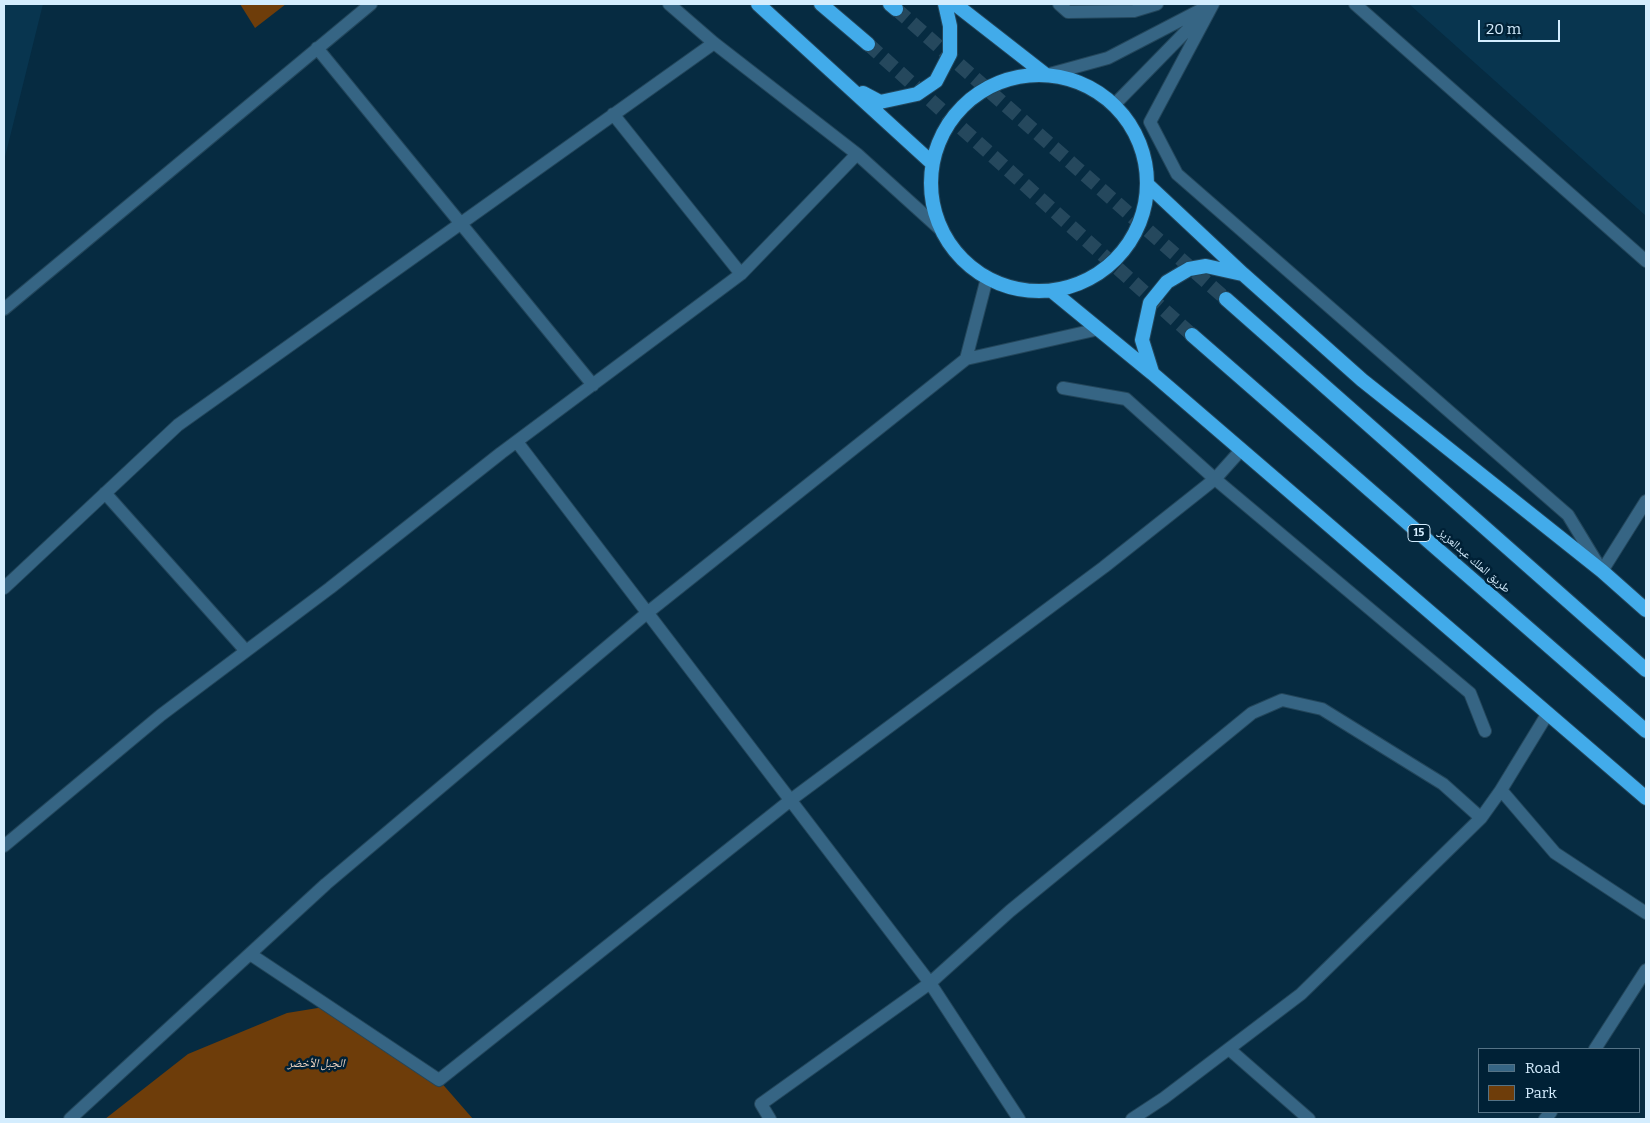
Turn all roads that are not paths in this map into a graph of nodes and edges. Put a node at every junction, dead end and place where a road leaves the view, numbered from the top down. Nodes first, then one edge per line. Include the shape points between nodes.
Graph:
1 (372, 4) edge
2 (669, 4) edge
3 (758, 4) edge
4 (821, 4) edge
5 (945, 4) edge
6 (955, 4) edge
7 (1059, 4) edge
8 (1157, 4) edge
9 (1213, 4) edge
10 (1355, 4) edge
11 (714, 43) junction
12 (868, 44) tunnel mouth
13 (317, 48) junction
14 (1046, 75) junction
15 (847, 85) junction
16 (1114, 105) junction
17 (613, 114) junction
18 (858, 154) junction
19 (932, 163) junction
20 (1147, 184) junction
21 (460, 222) junction
22 (941, 230) junction
23 (1646, 261) edge
24 (741, 274) junction
25 (1243, 274) junction
26 (987, 278) junction
27 (1052, 291) junction
28 (1226, 299) tunnel mouth
29 (4, 309) edge
30 (1099, 329) junction
31 (1192, 335) tunnel mouth
32 (966, 359) junction
33 (1152, 373) junction
34 (593, 385) junction
35 (1062, 388) dead end
36 (517, 442) junction
37 (1242, 450) junction
38 (1215, 479) junction
39 (105, 493) junction
40 (1646, 501) edge
41 (1602, 571) junction
42 (4, 588) edge
43 (1646, 610) edge
44 (647, 613) junction
45 (246, 651) junction
46 (1646, 670) edge
47 (1548, 713) junction
48 (1485, 731) dead end
49 (1646, 731) edge
50 (1501, 790) junction
51 (1646, 798) edge
52 (792, 799) junction
53 (1481, 818) junction
54 (4, 846) edge
55 (1646, 913) edge
56 (250, 954) junction
57 (1646, 972) edge
58 (930, 983) junction
59 (1596, 1048) edge
60 (1229, 1049) junction
61 (70, 1119) edge
62 (770, 1119) edge
63 (1019, 1119) edge
64 (1132, 1119) edge
65 (1310, 1119) edge

1 - 13 street
2 - 11 street
3 - 15 highway
4 - 12 highway
5 - 15 highway via 950,26 950,54 936,80 917,94 880,102
6 - 14 highway
7 - 8 street via 1068,12 1134,11
9 - 14 street via 1108,58
9 - 16 street
9 - 41 street via 1150,122 1177,174 1568,515
10 - 23 street
11 - 17 street
11 - 18 street
13 - 21 street
13 - 29 street
14 - 16 highway via 1082,84
14 - 19 highway via 1020,76 1003,81 972,97 940,138
15 - 19 highway
16 - 20 highway via 1132,128 1143,155
17 - 21 street
17 - 24 street
18 - 22 street
18 - 24 street
19 - 22 highway via 931,197
20 - 25 highway
20 - 27 highway via 1136,229 1129,243 1109,266 1082,283
21 - 34 street
21 - 39 street via 178,425
22 - 26 highway via 960,258
24 - 34 street
25 - 33 highway via 1206,266 1189,269 1167,282 1150,303 1142,340
25 - 41 highway via 1362,380
26 - 27 highway via 1018,290
26 - 32 street
27 - 30 highway
28 - 46 highway
30 - 32 street
30 - 33 highway
31 - 49 highway, طريق الملك عبدالعزيز / 15
32 - 44 street
33 - 37 highway
34 - 36 street
35 - 38 street via 1126,399
36 - 44 street
36 - 45 street
37 - 38 street
37 - 47 highway
38 - 48 street via 1470,693
38 - 52 street via 1104,567
39 - 42 street
39 - 45 street
40 - 41 street
41 - 43 highway
44 - 52 street
44 - 56 street via 326,884
45 - 54 street via 161,716
47 - 50 street
47 - 51 highway
50 - 53 street
50 - 55 street via 1555,853
52 - 56 street via 438,1080
52 - 58 street
53 - 58 street via 1443,784 1322,709 1282,700 1252,713 1010,911
53 - 60 street via 1301,994
56 - 61 street
57 - 59 street
58 - 62 street via 761,1104
58 - 63 street
60 - 64 street
60 - 65 street

